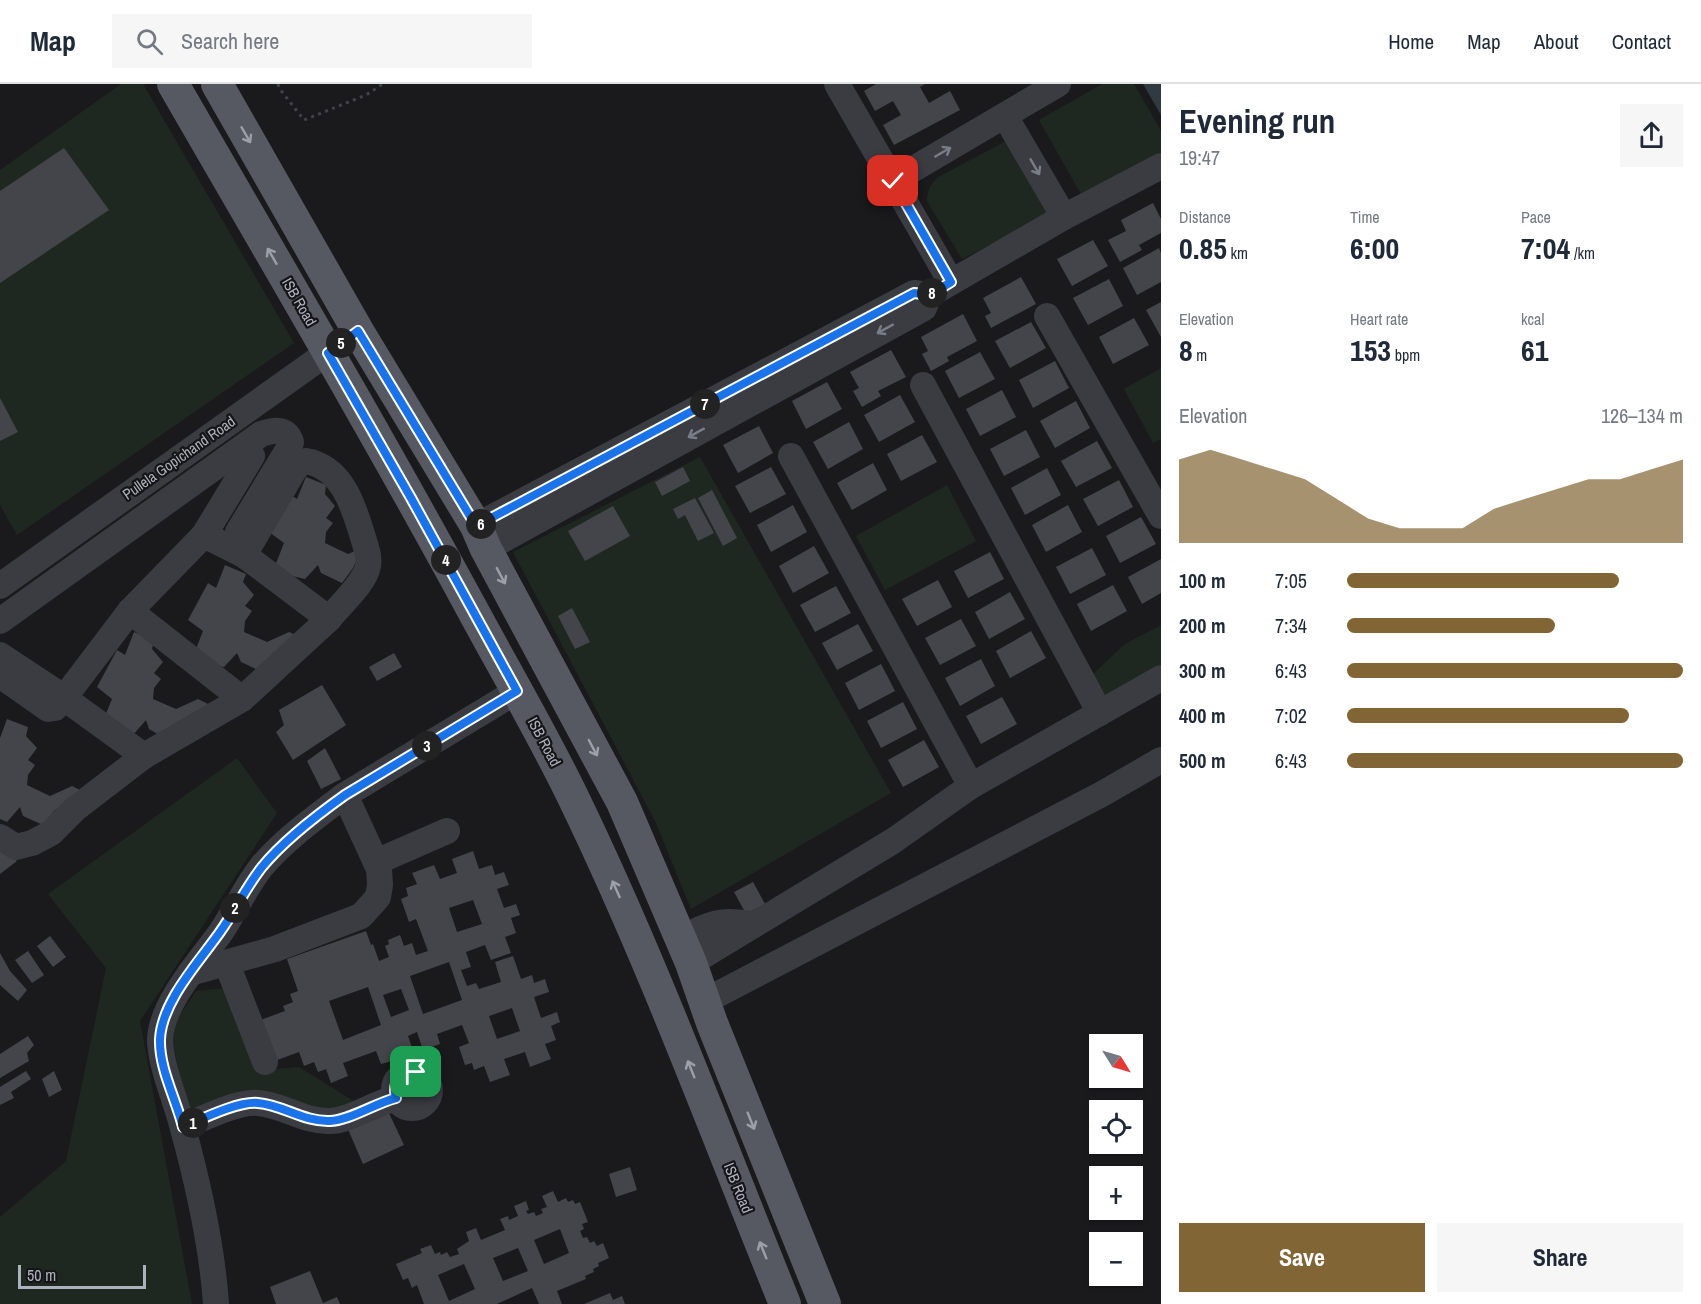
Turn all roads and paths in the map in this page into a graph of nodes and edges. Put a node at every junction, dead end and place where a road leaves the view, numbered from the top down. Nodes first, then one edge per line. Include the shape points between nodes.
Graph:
1 (173, 84) edge
2 (217, 84) edge
3 (278, 84) edge
4 (382, 84) edge
5 (837, 84) edge
6 (1058, 84) edge
7 (1005, 116) junction
8 (1161, 166) edge
9 (893, 181) junction
10 (1064, 218) junction
11 (940, 288) junction
12 (1047, 316) dead end
13 (354, 323) junction
14 (324, 346) junction
15 (923, 385) dead end
16 (246, 446) junction
17 (791, 456) dead end
18 (1161, 516) edge
19 (204, 535) junction
20 (481, 537) junction
21 (55, 538) junction
22 (241, 544) junction
23 (0, 570) edge
24 (0, 586) edge
25 (130, 611) junction
26 (329, 619) junction
27 (0, 621) edge
28 (2, 665) edge
29 (1161, 678) edge
30 (517, 691) junction
31 (60, 695) junction
32 (242, 699) junction
33 (1100, 713) junction
34 (144, 756) junction
35 (1161, 760) edge
36 (971, 786) junction
37 (345, 795) junction
38 (447, 831) dead end
39 (0, 837) edge
40 (376, 862) junction
41 (686, 951) junction
42 (227, 964) junction
43 (190, 973) junction
44 (705, 1001) junction
45 (265, 1062) dead end
46 (396, 1098) dead end
47 (183, 1127) junction
48 (216, 1304) edge
49 (785, 1304) edge
50 (825, 1304) edge

14 -> 1 main road, ISB Road
2 -> 13 main road
3 - 4 path via 304,120 366,95
5 - 9 street
6 - 7 street
9 -> 7 street
7 -> 10 street
8 - 10 street
9 - 11 street
10 - 11 street
11 - 20 street via 914,293
12 - 18 street
13 - 14 street, Pullela Gopichand Road
13 - 20 main road
14 - 21 street, Pullela Gopichand Road
14 - 30 main road, ISB Road
15 - 33 street
16 - 19 street via 252,456
16 - 22 street via 274,430 283,431 291,442
16 - 27 street
17 - 36 street
19 - 22 street
19 - 25 street
20 -> 41 main road via 622,802
21 - 23 street, Pullela Gopichand Road
21 - 24 street, Pullela Gopichand Road
22 - 26 street
22 - 26 street via 300,462 318,463 328,470 348,496 368,557 368,569
25 - 31 street
25 - 32 street
26 - 32 street
28 - 31 street via 48,709 55,708
29 - 33 street
30 - 37 street
49 -> 30 main road, ISB Road via 616,888
31 - 34 street
32 - 34 street
33 - 36 street
34 - 39 street via 75,808 51,833 16,847
35 - 44 street
36 - 41 street via 893,841 754,925 724,921 706,925
37 - 40 street
37 - 43 street via 262,866
38 - 40 street
40 - 42 street via 378,897 361,916
41 - 44 main road
42 - 43 street
42 - 45 street
43 - 47 street via 162,1024 160,1040
44 -> 50 main road
46 - 47 street via 331,1121 309,1120 256,1102 225,1109
47 - 48 street via 199,1188

